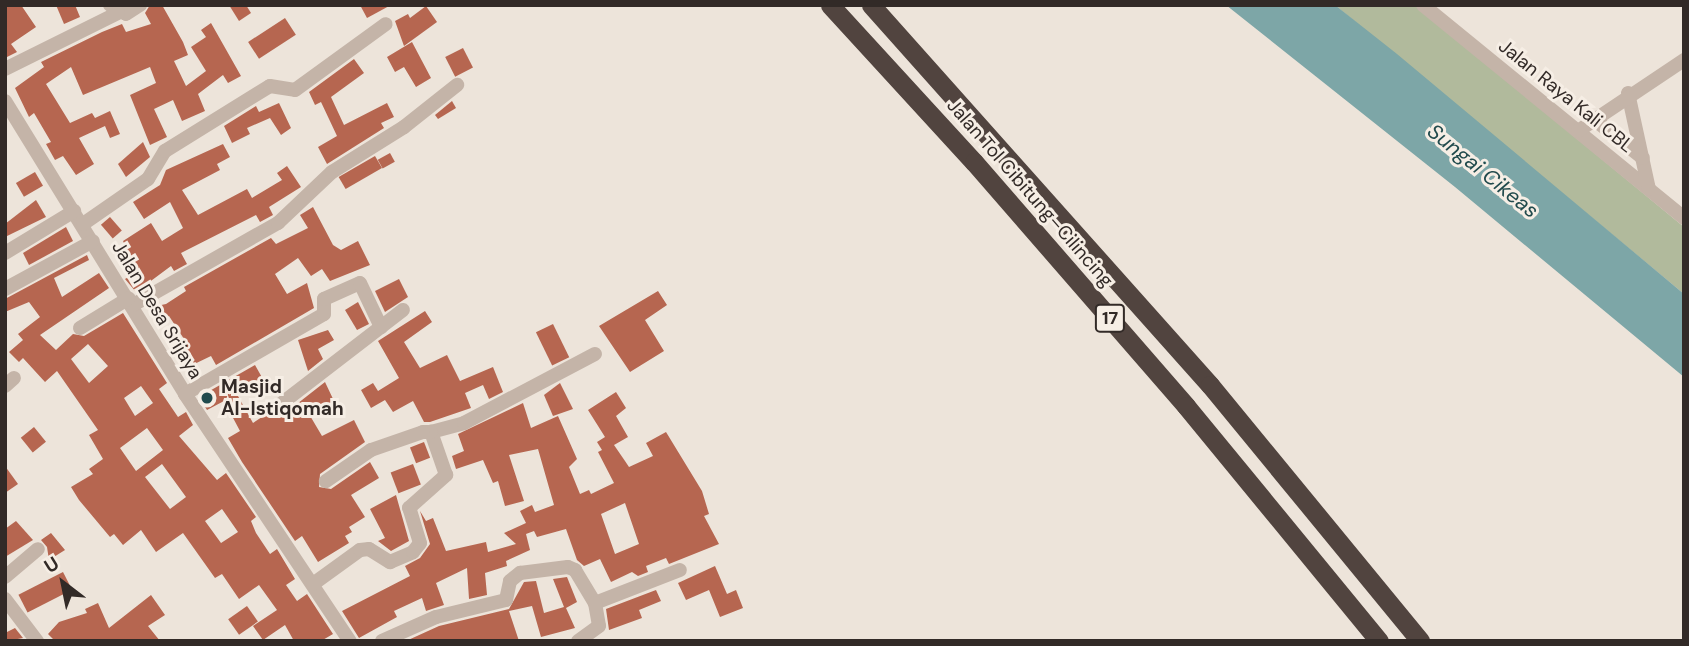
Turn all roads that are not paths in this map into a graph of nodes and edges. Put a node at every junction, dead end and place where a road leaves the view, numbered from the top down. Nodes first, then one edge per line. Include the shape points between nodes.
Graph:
1 (140, 5) edge
2 (830, 5) edge
3 (871, 5) edge
4 (1423, 5) edge
5 (114, 9) edge
6 (386, 24) dead end
7 (1684, 60) edge
8 (5, 69) edge
9 (457, 85) dead end
10 (1628, 93) junction
11 (5, 101) edge
12 (1595, 120) junction
13 (1578, 131) junction
14 (1643, 158) junction
15 (1650, 188) junction
16 (74, 211) junction
17 (1684, 218) edge
18 (83, 224) junction
19 (93, 241) junction
20 (5, 253) edge
21 (5, 289) edge
22 (131, 302) junction
23 (403, 310) dead end
24 (381, 327) junction
25 (80, 328) dead end
26 (596, 354) dead end
27 (185, 394) junction
28 (273, 410) dead end
29 (431, 432) junction
30 (326, 481) dead end
31 (38, 549) dead end
32 (680, 570) dead end
33 (5, 578) edge
34 (313, 584) junction
35 (1372, 584) junction
36 (5, 599) edge
37 (595, 603) junction
38 (37, 641) edge
39 (350, 641) edge
40 (382, 641) edge
41 (579, 641) edge
42 (1379, 641) edge
43 (1420, 641) edge
44 (1428, 641) edge

1 - 5 street via 126,14
2 - 42 highway, Jalan Tol Cibitung–Cilincing / 17 via 1177,396
3 - 35 highway, Jalan Tol Cibitung–Cilincing / 17 via 1210,385
4 - 13 street, Jalan Raya Kali CBL
5 - 8 street
6 - 18 street via 295,90 270,86 165,151 148,179
7 - 10 street
9 - 22 street via 404,127 332,172 278,223
10 - 12 street
10 - 14 street
11 - 16 street, Jalan Desa Srijaya
12 - 13 street
12 - 14 street
13 - 15 street, Jalan Raya Kali CBL
14 - 15 street
15 - 17 street, Jalan Raya Kali CBL
16 - 18 street, Jalan Desa Srijaya
16 - 20 street
18 - 19 street, Jalan Desa Srijaya
19 - 21 street
19 - 22 street, Jalan Desa Srijaya
22 - 25 street
22 - 27 street, Jalan Desa Srijaya
23 - 24 street
24 - 27 street via 360,283 324,299 324,314
24 - 28 street
26 - 29 street via 464,423
27 - 34 street, Jalan Desa Srijaya
29 - 30 street via 371,450
29 - 34 street via 446,475 409,508 419,545 390,562 369,549 360,550
31 - 33 street
32 - 37 street
34 - 39 street, Jalan Desa Srijaya
35 - 43 highway, Jalan Tol Cibitung–Cilincing / 17
35 - 44 highway
36 - 38 street
37 - 40 street via 575,570 568,567 520,573 510,581 506,600 436,617
37 - 41 street via 599,626

